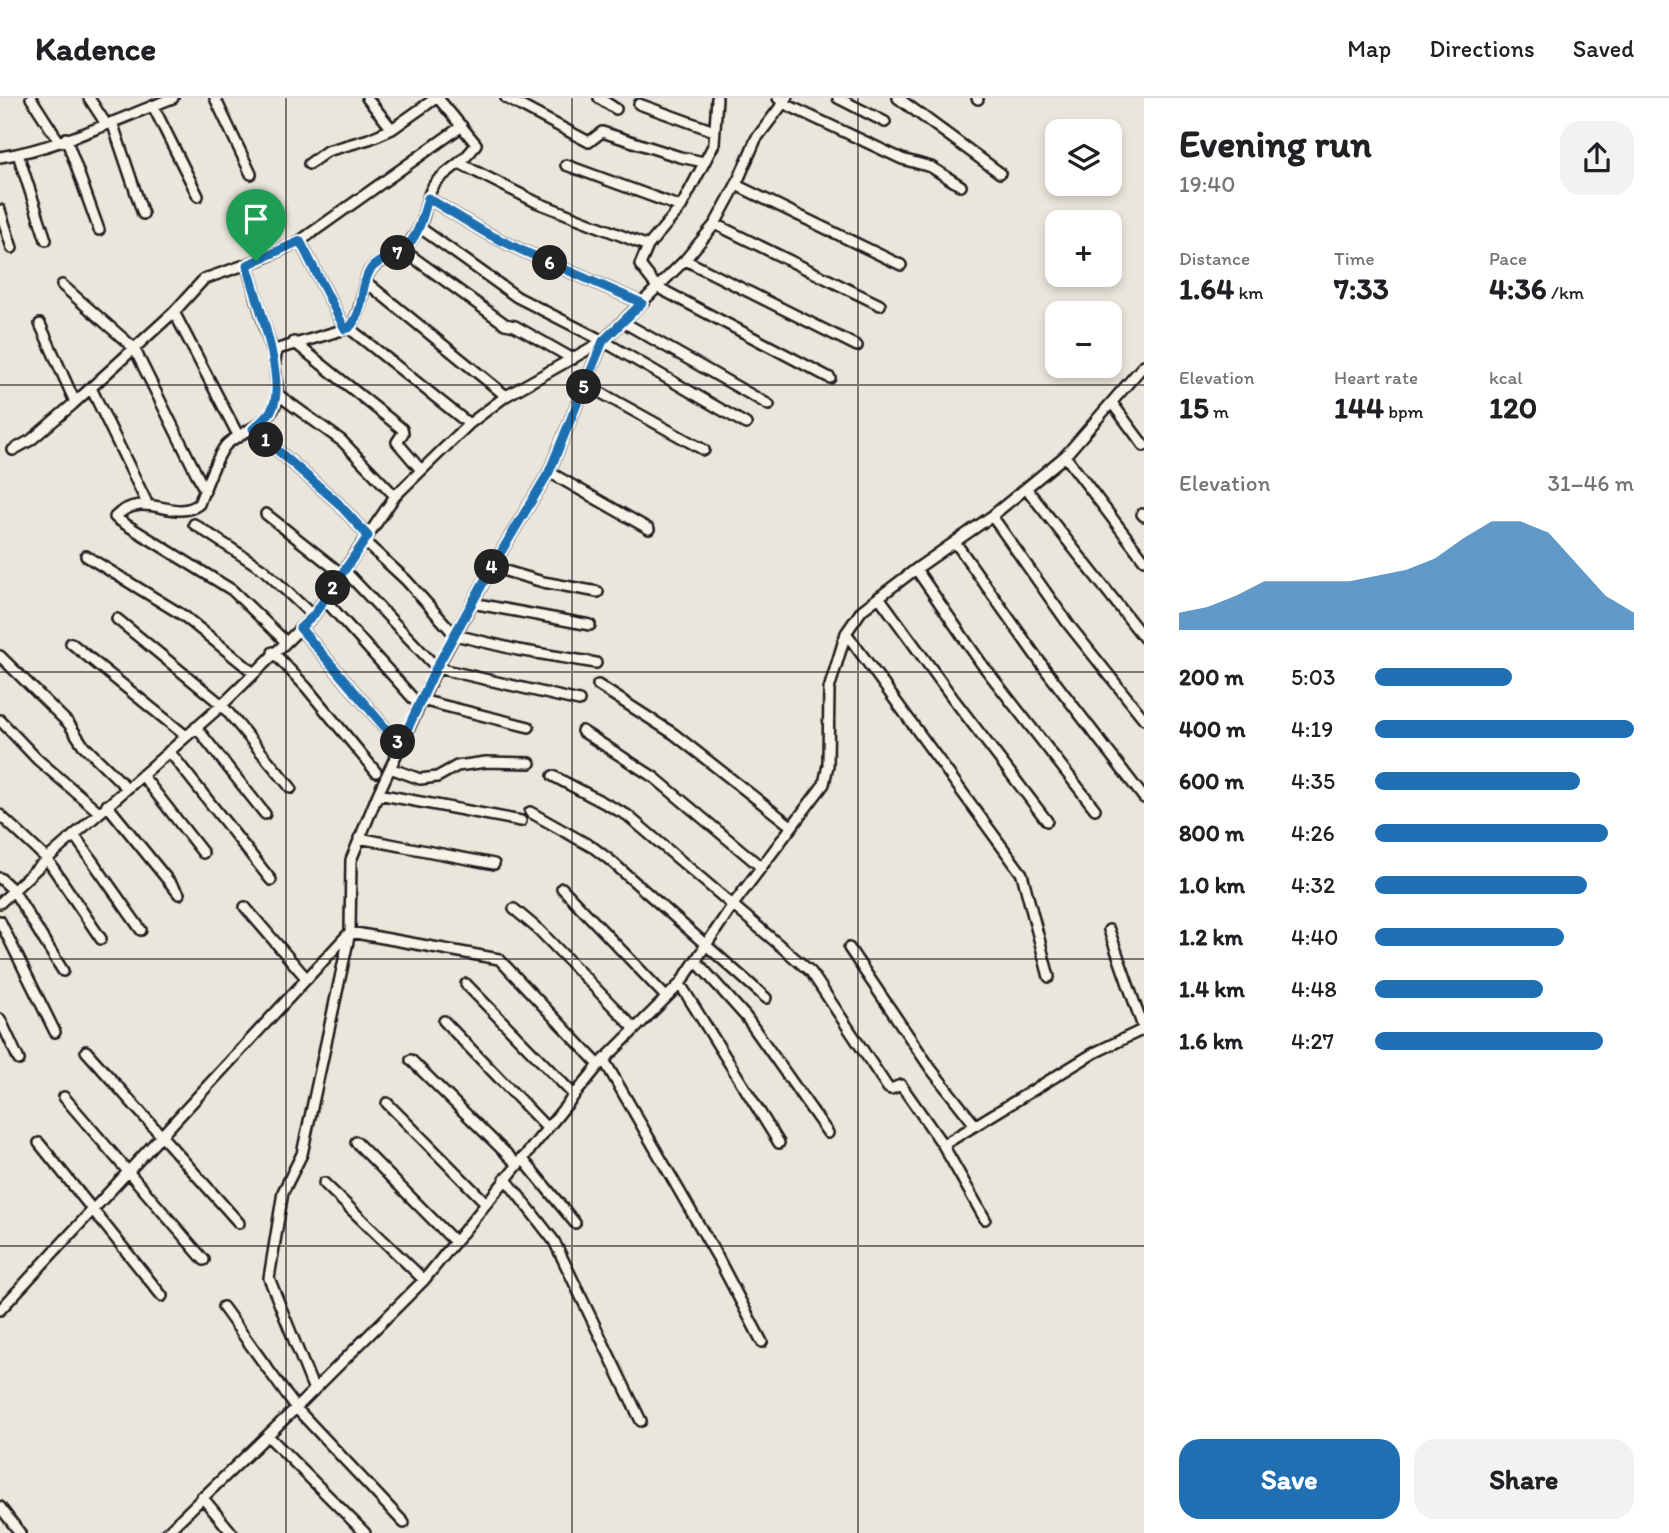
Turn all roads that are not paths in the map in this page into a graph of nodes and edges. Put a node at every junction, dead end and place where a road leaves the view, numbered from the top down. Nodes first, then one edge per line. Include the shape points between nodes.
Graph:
1 (31, 98) edge
2 (89, 98) edge
3 (144, 98) edge
4 (173, 98) edge
5 (215, 98) edge
6 (367, 98) edge
7 (437, 98) edge
8 (506, 98) edge
9 (599, 98) edge
10 (717, 98) edge
11 (838, 98) edge
12 (898, 98) edge
13 (783, 100) edge
14 (639, 104) dead end
15 (151, 106) junction
16 (616, 109) dead end
17 (886, 122) dead end
18 (109, 123) junction
19 (462, 126) junction
20 (392, 129) junction
21 (714, 131) junction
22 (62, 139) junction
23 (18, 154) junction
24 (0, 157) edge
25 (704, 162) junction
26 (460, 163) junction
27 (309, 164) dead end
28 (566, 165) dead end
29 (1000, 173) dead end
30 (251, 174) dead end
31 (736, 185) junction
32 (961, 186) dead end
33 (198, 196) dead end
34 (428, 198) junction
35 (681, 207) junction
36 (0, 210) edge
37 (143, 214) dead end
38 (715, 224) junction
39 (419, 227) junction
40 (99, 230) dead end
41 (46, 240) dead end
42 (300, 241) junction
43 (648, 246) junction
44 (12, 248) dead end
45 (403, 250) junction
46 (685, 260) junction
47 (247, 265) junction
48 (901, 265) dead end
49 (366, 282) junction
50 (62, 285) dead end
51 (657, 288) junction
52 (642, 303) junction
53 (880, 305) dead end
54 (174, 312) junction
55 (623, 321) junction
56 (40, 324) dead end
57 (347, 329) junction
58 (603, 341) junction
59 (294, 342) junction
60 (857, 346) dead end
61 (134, 348) junction
62 (274, 358) junction
63 (573, 359) junction
64 (1144, 365) edge
65 (830, 378) dead end
66 (585, 384) junction
67 (91, 388) junction
68 (277, 394) junction
69 (506, 396) junction
70 (75, 402) junction
71 (1112, 403) junction
72 (769, 405) dead end
73 (469, 424) junction
74 (746, 424) dead end
75 (253, 429) junction
76 (239, 437) junction
77 (1144, 446) edge
78 (13, 450) dead end
79 (704, 450) dead end
80 (1065, 456) junction
81 (421, 470) junction
82 (549, 472) junction
83 (1026, 488) junction
84 (205, 491) junction
85 (395, 496) junction
86 (146, 501) dead end
87 (266, 514) dead end
88 (992, 516) junction
89 (194, 524) dead end
90 (649, 529) dead end
91 (366, 539) junction
92 (955, 542) junction
93 (86, 556) dead end
94 (1144, 560) edge
95 (492, 567) junction
96 (916, 569) junction
97 (344, 573) junction
98 (598, 592) dead end
99 (879, 597) junction
100 (325, 600) junction
101 (472, 603) junction
102 (313, 616) junction
103 (117, 619) dead end
104 (590, 625) dead end
105 (300, 628) junction
106 (846, 633) junction
107 (455, 635) junction
108 (1144, 638) edge
109 (285, 641) junction
110 (71, 643) dead end
111 (274, 652) junction
112 (0, 656) edge
113 (596, 663) dead end
114 (436, 668) junction
115 (254, 673) junction
116 (598, 685) dead end
117 (579, 701) dead end
118 (420, 703) junction
119 (222, 705) junction
120 (1144, 719) edge
121 (0, 720) edge
122 (196, 727) junction
123 (529, 727) dead end
124 (582, 731) dead end
125 (186, 736) junction
126 (400, 745) junction
127 (169, 751) junction
128 (530, 763) dead end
129 (390, 768) junction
130 (376, 772) dead end
131 (142, 775) junction
132 (553, 776) dead end
133 (127, 788) junction
134 (291, 788) dead end
135 (378, 794) junction
136 (1144, 798) edge
137 (107, 805) junction
138 (1095, 808) dead end
139 (99, 812) junction
140 (530, 812) dead end
141 (265, 814) dead end
142 (0, 815) edge
143 (521, 821) dead end
144 (1047, 821) dead end
145 (791, 826) junction
146 (74, 835) junction
147 (359, 838) junction
148 (204, 853) dead end
149 (47, 859) junction
150 (494, 864) dead end
151 (761, 867) junction
152 (0, 878) edge
153 (271, 880) dead end
154 (562, 887) dead end
155 (13, 890) junction
156 (179, 894) dead end
157 (0, 903) edge
158 (245, 906) dead end
159 (732, 906) junction
160 (514, 909) dead end
161 (0, 921) edge
162 (141, 930) dead end
163 (1108, 930) dead end
164 (350, 932) junction
165 (101, 939) dead end
166 (706, 944) junction
167 (849, 948) dead end
168 (696, 961) junction
169 (64, 971) dead end
170 (1049, 977) dead end
171 (307, 979) junction
172 (466, 984) dead end
173 (680, 984) junction
174 (666, 997) junction
175 (766, 998) dead end
176 (0, 1019) edge
177 (444, 1021) dead end
178 (635, 1029) junction
179 (1144, 1029) edge
180 (55, 1032) dead end
181 (86, 1051) dead end
182 (19, 1060) dead end
183 (411, 1060) dead end
184 (601, 1062) junction
185 (574, 1095) junction
186 (64, 1097) dead end
187 (387, 1103) dead end
188 (975, 1125) junction
189 (547, 1128) junction
190 (828, 1133) dead end
191 (162, 1135) junction
192 (355, 1142) dead end
193 (38, 1143) dead end
194 (779, 1143) dead end
195 (943, 1145) junction
196 (519, 1161) junction
197 (128, 1172) junction
198 (505, 1178) junction
199 (324, 1183) dead end
200 (486, 1203) junction
201 (93, 1210) junction
202 (985, 1219) dead end
203 (239, 1223) dead end
204 (575, 1223) dead end
205 (455, 1242) junction
206 (204, 1260) dead end
207 (424, 1280) junction
208 (162, 1296) dead end
209 (223, 1307) dead end
210 (0, 1310) edge
211 (762, 1342) dead end
212 (314, 1390) junction
213 (296, 1408) junction
214 (641, 1421) dead end
215 (268, 1436) junction
216 (202, 1497) junction
217 (0, 1507) edge
218 (404, 1523) dead end
219 (20, 1533) edge
220 (166, 1533) edge
221 (232, 1533) edge
222 (365, 1533) edge

1 - 22 street
2 - 18 street
3 - 15 street
4 - 15 street
5 - 30 street
6 - 20 street
7 - 19 street
7 - 20 street
8 - 25 street via 589,142 602,132
9 - 16 street
10 - 21 street
11 - 17 street
12 - 29 street
13 - 31 street via 756,139
13 - 32 street via 902,159 931,167
14 - 21 street
15 - 18 street
15 - 33 street
18 - 22 street
18 - 37 street
19 - 26 street via 476,144
19 - 42 street
20 - 27 street via 327,151
21 - 25 street via 714,144
22 - 23 street
22 - 40 street
23 - 24 street
23 - 41 street
25 - 35 street
26 - 34 street via 436,182
26 - 43 street via 536,202
28 - 35 street
31 - 38 street
31 - 48 street
34 - 39 street
34 - 52 street via 486,233
35 - 43 street
36 - 44 street
38 - 46 street
38 - 53 street
39 - 45 street
39 - 58 street via 517,297
42 - 47 street
42 - 57 street
43 - 51 street via 639,265
45 - 49 street via 372,267
45 - 63 street via 505,324
46 - 51 street
46 - 60 street
47 - 54 street via 204,279
47 - 62 street
49 - 57 street via 362,306
49 - 69 street
50 - 61 street
51 - 52 street
51 - 65 street
52 - 55 street
54 - 61 street
54 - 76 street
55 - 58 street
55 - 72 street
56 - 70 street
57 - 59 street
57 - 73 street
58 - 63 street
58 - 66 street
58 - 74 street
59 - 62 street via 278,349
59 - 81 street via 402,429 397,442
61 - 67 street
61 - 84 street
62 - 68 street
63 - 69 street
64 - 71 street
66 - 79 street
66 - 82 street
67 - 70 street
67 - 86 street
68 - 75 street via 274,408
68 - 85 street via 342,441
69 - 73 street
70 - 78 street
71 - 77 street
71 - 80 street
73 - 81 street
75 - 76 street
75 - 91 street via 337,502
76 - 84 street via 223,448
80 - 83 street
80 - 94 street
81 - 85 street
82 - 90 street
82 - 95 street
83 - 88 street
83 - 108 street
84 - 109 street via 192,509 139,504 116,518 232,590
85 - 91 street
87 - 97 street
88 - 92 street
88 - 120 street via 1069,625
89 - 102 street via 264,570
91 - 97 street
91 - 107 street
92 - 96 street
92 - 136 street
93 - 115 street via 184,616
95 - 98 street
95 - 101 street
96 - 99 street
96 - 138 street via 981,663
97 - 100 street
97 - 114 street
99 - 106 street via 862,610
99 - 144 street
100 - 102 street
100 - 118 street
101 - 104 street
101 - 107 street
102 - 105 street
103 - 119 street
105 - 109 street
105 - 126 street
106 - 145 street via 829,689 827,778
106 - 170 street via 1022,874
107 - 113 street
107 - 114 street
109 - 111 street
110 - 125 street
111 - 115 street
111 - 130 street
112 - 133 street
114 - 117 street
114 - 118 street
115 - 119 street
116 - 145 street via 674,734
118 - 123 street
118 - 126 street
119 - 122 street
119 - 134 street
121 - 139 street
122 - 125 street
122 - 141 street
124 - 151 street via 654,778
125 - 127 street
126 - 129 street
127 - 131 street
127 - 153 street
128 - 129 street via 457,766 437,778 420,779
129 - 135 street
131 - 133 street
131 - 148 street
132 - 159 street via 627,815
133 - 137 street
135 - 143 street
135 - 147 street
137 - 139 street
137 - 156 street
139 - 146 street
140 - 166 street via 594,848
142 - 149 street
145 - 151 street
146 - 149 street
146 - 162 street
147 - 150 street
147 - 164 street via 351,860
149 - 155 street
149 - 165 street
151 - 159 street
152 - 155 street
154 - 174 street
155 - 157 street
155 - 169 street
158 - 171 street
159 - 166 street
159 - 195 street via 811,972 888,1088 901,1085
160 - 178 street
161 - 180 street
163 - 179 street
164 - 171 street
164 - 184 street via 499,959
164 - 212 street via 302,1154 283,1192 269,1278
166 - 168 street
166 - 175 street
167 - 188 street
168 - 173 street
168 - 190 street via 746,1017
171 - 191 street
172 - 185 street
173 - 174 street
173 - 194 street
174 - 178 street
176 - 182 street
177 - 189 street
178 - 184 street
179 - 188 street via 1094,1053
181 - 191 street
183 - 196 street
184 - 185 street
184 - 211 street via 718,1258
185 - 189 street
186 - 197 street
187 - 200 street
188 - 195 street
189 - 196 street
191 - 197 street
191 - 203 street
192 - 205 street
193 - 201 street
195 - 202 street
196 - 198 street
196 - 204 street
197 - 201 street
197 - 206 street
198 - 200 street
198 - 214 street via 554,1241
199 - 207 street
200 - 205 street
201 - 208 street
201 - 210 street
205 - 207 street
207 - 212 street
209 - 213 street
212 - 213 street
213 - 215 street
213 - 218 street
215 - 216 street
215 - 222 street
216 - 220 street
216 - 221 street
217 - 219 street

